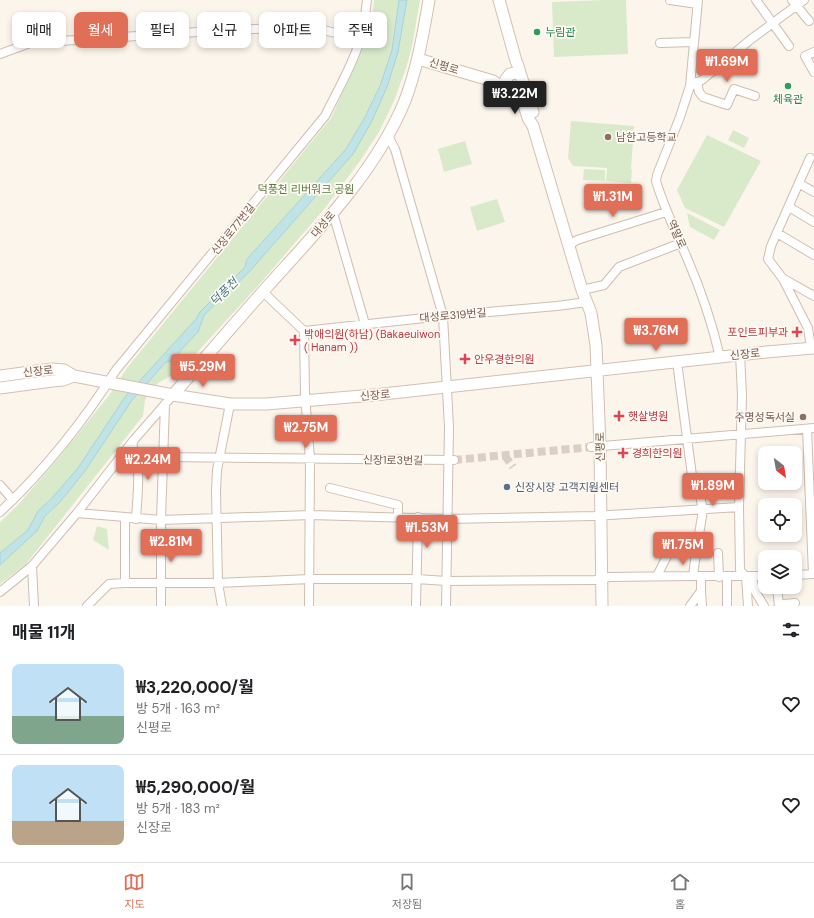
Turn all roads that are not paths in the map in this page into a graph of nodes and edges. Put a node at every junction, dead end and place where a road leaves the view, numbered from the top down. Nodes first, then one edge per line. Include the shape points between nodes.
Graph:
1 (367, 0) edge
2 (429, 0) edge
3 (499, 0) edge
4 (670, 0) edge
5 (756, 0) edge
6 (804, 0) edge
7 (698, 2) edge
8 (794, 3) edge
9 (366, 12) edge
10 (809, 20) dead end
11 (774, 23) junction
12 (334, 32) edge
13 (694, 42) junction
14 (660, 43) dead end
15 (789, 46) dead end
16 (356, 48) edge
17 (814, 52) edge
18 (0, 54) edge
19 (418, 59) junction
20 (814, 72) edge
21 (514, 80) junction
22 (698, 82) junction
23 (690, 86) junction
24 (755, 96) dead end
25 (388, 136) junction
26 (810, 158) dead end
27 (800, 184) junction
28 (814, 192) edge
29 (789, 207) junction
30 (666, 212) junction
31 (333, 213) junction
32 (814, 222) edge
33 (777, 233) junction
34 (681, 243) junction
35 (568, 246) junction
36 (814, 255) edge
37 (783, 279) junction
38 (582, 290) junction
39 (263, 292) junction
40 (814, 296) edge
41 (586, 302) junction
42 (442, 316) junction
43 (365, 324) junction
44 (304, 331) junction
45 (812, 348) edge
46 (740, 354) junction
47 (720, 357) junction
48 (677, 362) junction
49 (597, 371) junction
50 (0, 376) edge
51 (74, 376) junction
52 (111, 383) junction
53 (0, 388) edge
54 (446, 388) junction
55 (173, 395) junction
56 (306, 401) junction
57 (165, 404) junction
58 (230, 404) junction
59 (810, 428) edge
60 (741, 433) junction
61 (686, 440) junction
62 (133, 441) junction
63 (595, 446) junction
64 (163, 457) junction
65 (220, 458) junction
66 (310, 459) junction
67 (451, 461) junction
68 (0, 485) edge
69 (330, 488) dead end
70 (13, 500) junction
71 (739, 507) junction
72 (704, 510) junction
73 (0, 512) edge
74 (77, 513) junction
75 (310, 515) junction
76 (601, 516) junction
77 (398, 517) junction
78 (418, 517) junction
79 (126, 518) junction
80 (136, 519) junction
81 (216, 519) junction
82 (447, 519) junction
83 (161, 520) junction
84 (674, 542) dead end
85 (718, 553) dead end
86 (32, 566) junction
87 (813, 574) edge
88 (802, 575) edge
89 (656, 576) junction
90 (697, 576) junction
91 (758, 576) edge
92 (723, 577) junction
93 (749, 577) junction
94 (602, 578) junction
95 (310, 579) junction
96 (417, 580) junction
97 (446, 581) junction
98 (161, 582) junction
99 (125, 583) junction
100 (218, 583) junction
101 (0, 592) edge
102 (701, 592) junction
103 (778, 594) edge
104 (795, 603) dead end
105 (34, 606) edge
106 (87, 606) edge
107 (161, 606) edge
108 (222, 606) edge
109 (309, 606) edge
110 (416, 606) edge
111 (446, 606) edge
112 (602, 606) edge
113 (690, 606) edge
114 (702, 606) edge
115 (728, 606) edge
116 (748, 606) edge
117 (764, 606) edge
118 (779, 606) edge
119 (782, 606) edge

1 - 9 street, 신장로77번길
2 - 19 street, 대성로
3 - 21 street, 신평로 via 519,66
4 - 7 street
5 - 11 street
6 - 8 street
7 - 13 street, 역말로
8 - 10 street
8 - 11 street
11 - 15 street
11 - 22 street
12 - 18 street via 311,27 30,43
13 - 14 street
13 - 23 street, 역말로
16 - 52 street, 신장로77번길 via 343,82 325,116 116,370
17 - 20 street via 805,56
19 - 21 street, 신평로 via 493,81 499,86
19 - 25 street, 대성로 via 404,103
21 - 35 street, 신평로 via 534,116 533,126
22 - 23 street
22 - 24 street via 699,92 703,97 727,105 734,89
23 - 30 street, 역말로 via 656,180
25 - 31 street, 대성로
25 - 42 street via 395,149
26 - 27 street
27 - 28 street
27 - 29 street
29 - 32 street
29 - 33 street
30 - 34 street, 역말로
30 - 35 street via 577,240
31 - 39 street, 대성로
31 - 43 street
33 - 36 street
33 - 37 street via 768,259
34 - 38 street via 619,267 604,285
34 - 47 street, 역말로 via 707,310
35 - 38 street, 신평로
37 - 40 street
37 - 45 street via 808,328
38 - 41 street, 신평로
39 - 44 street
39 - 55 street, 대성로
41 - 42 street, 대성로319번길
41 - 49 street, 신평로 via 595,334
42 - 43 street, 대성로319번길
42 - 54 street
43 - 44 street, 대성로319번길
44 - 56 street
45 - 46 street, 신장로
46 - 47 street, 신장로
46 - 60 street
47 - 48 street, 신장로
48 - 49 street, 신장로
48 - 61 street
49 - 54 street, 신장로
49 - 63 street, 신평로
50 - 51 street, 신장로 via 52,369 64,370
51 - 52 street, 신장로
51 - 53 street, 신장로 via 63,380
52 - 55 street, 신장로
52 - 70 street, 신장로77번길 via 66,438 54,457
54 - 56 street, 신장로
54 - 67 street
55 - 57 street
55 - 58 street, 신장로
56 - 58 street, 신장로
56 - 66 street
57 - 62 street
57 - 64 street
58 - 65 street
59 - 60 street
59 - 87 street
60 - 61 street
60 - 71 street
61 - 63 street
61 - 72 street via 693,483 699,492
62 - 74 street
62 - 80 street via 132,449 138,462
63 - 76 street, 신평로
64 - 65 street, 신장1로3번길
64 - 83 street
65 - 66 street, 신장1로3번길
65 - 81 street
66 - 67 street, 신장1로3번길
66 - 75 street
67 - 82 street
68 - 70 street
69 - 77 street via 398,505
70 - 73 street, 신장로77번길
71 - 72 street
71 - 93 street via 740,570
72 - 76 street
72 - 90 street via 696,553
74 - 79 street
74 - 86 street
75 - 77 street
75 - 81 street
75 - 95 street
76 - 82 street
76 - 94 street, 신평로
77 - 78 street
78 - 82 street
78 - 96 street
79 - 80 street
79 - 99 street
80 - 83 street
81 - 83 street
81 - 100 street
82 - 97 street
83 - 98 street
84 - 89 street
85 - 92 street
86 - 101 street
86 - 105 street
87 - 88 street
89 - 90 street
89 - 94 street
90 - 92 street
90 - 102 street
91 - 93 street
92 - 93 street
92 - 115 street
93 - 116 street
93 - 117 street
94 - 97 street
94 - 112 street, 신평로
95 - 96 street
95 - 100 street
95 - 109 street
96 - 97 street
96 - 110 street
97 - 111 street
98 - 99 street
98 - 100 street
98 - 107 street
99 - 106 street via 110,584
100 - 108 street
102 - 113 street
102 - 114 street
103 - 118 street
104 - 119 street

